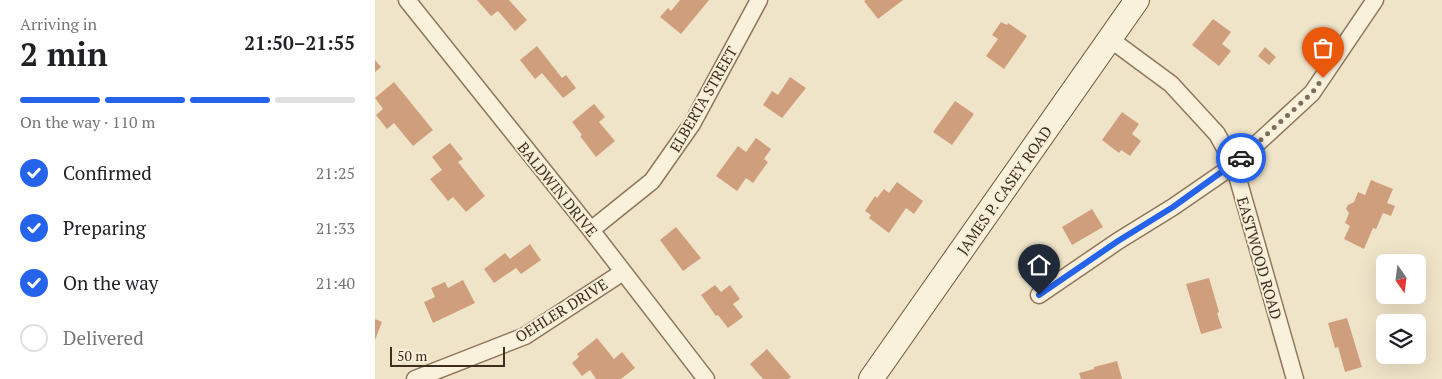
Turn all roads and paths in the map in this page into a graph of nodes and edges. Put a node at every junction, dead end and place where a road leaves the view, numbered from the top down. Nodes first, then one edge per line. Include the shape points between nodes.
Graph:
1 (407, 0) edge
2 (759, 0) edge
3 (1137, 0) edge
4 (1375, 0) edge
5 (1110, 39) junction
6 (1234, 165) junction
7 (591, 230) junction
8 (623, 272) junction
9 (1039, 295) dead end
10 (415, 379) edge
11 (707, 379) edge
12 (871, 379) edge
13 (1295, 379) edge

1 - 7 street, BALDWIN DRIVE
2 - 7 street, ELBERTA STREET via 692,124 652,181
3 - 5 main road, JAMES P. CASEY ROAD
4 - 6 street via 1312,93
5 - 6 street, EASTWOOD ROAD via 1171,84 1217,134
5 - 12 main road, JAMES P. CASEY ROAD
6 - 9 street
6 - 13 street, EASTWOOD ROAD
7 - 8 street, BALDWIN DRIVE
8 - 10 street, OEHLER DRIVE via 525,336
8 - 11 street, BALDWIN DRIVE

